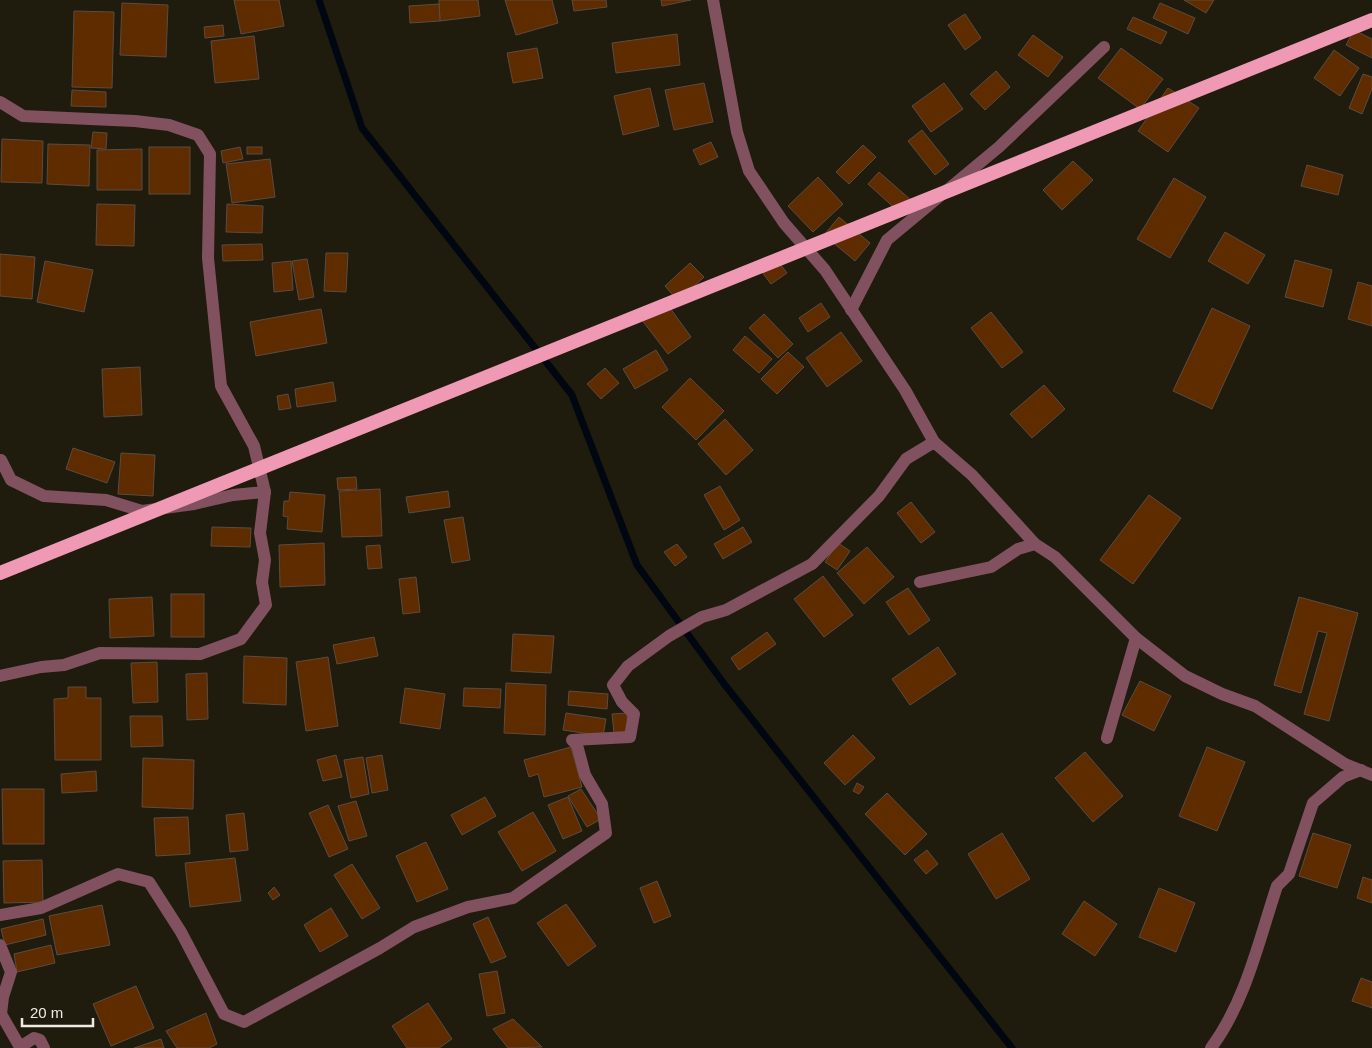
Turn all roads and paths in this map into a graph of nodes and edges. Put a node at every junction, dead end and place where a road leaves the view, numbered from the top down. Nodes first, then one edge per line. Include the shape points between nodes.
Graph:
1 (712, 0) edge
2 (1372, 20) edge
3 (1104, 47) dead end
4 (0, 102) edge
5 (852, 310) junction
6 (934, 442) junction
7 (1, 460) edge
8 (265, 492) junction
9 (1035, 544) junction
10 (0, 573) edge
11 (920, 582) dead end
12 (1136, 638) junction
13 (0, 676) edge
14 (1107, 738) dead end
15 (1366, 773) edge
16 (0, 915) edge
17 (0, 946) edge
18 (44, 1048) edge
19 (1211, 1048) edge

1 - 5 street via 737,132 749,171 784,223 825,270
2 - 10 highway
3 - 5 street via 999,147 887,240
4 - 8 street via 23,116 135,121 169,125 198,136 210,154 208,258 221,386 254,446
5 - 6 street via 905,390
6 - 9 street via 972,475
6 - 16 street via 906,459 879,496 812,564 726,610 702,617 628,666 613,685 622,702 634,714 630,737 572,740 577,745 585,775 602,804 606,833 513,898 468,907 414,927 244,1022 224,1014 182,932 149,882 118,874 40,908
7 - 8 street via 11,480 44,496 106,500 142,511
8 - 13 street via 260,532 265,560 262,582 266,606 241,639 200,654 100,652 64,666 40,667
9 - 11 street via 1018,549 991,568
9 - 12 street via 1055,557
12 - 14 street
12 - 15 street via 1185,676 1255,706 1345,764
15 - 19 street via 1343,777 1312,803 1289,874 1277,886 1242,992 1222,1034
17 - 18 street via 11,972 1,1014 20,1047 34,1038 40,1040

